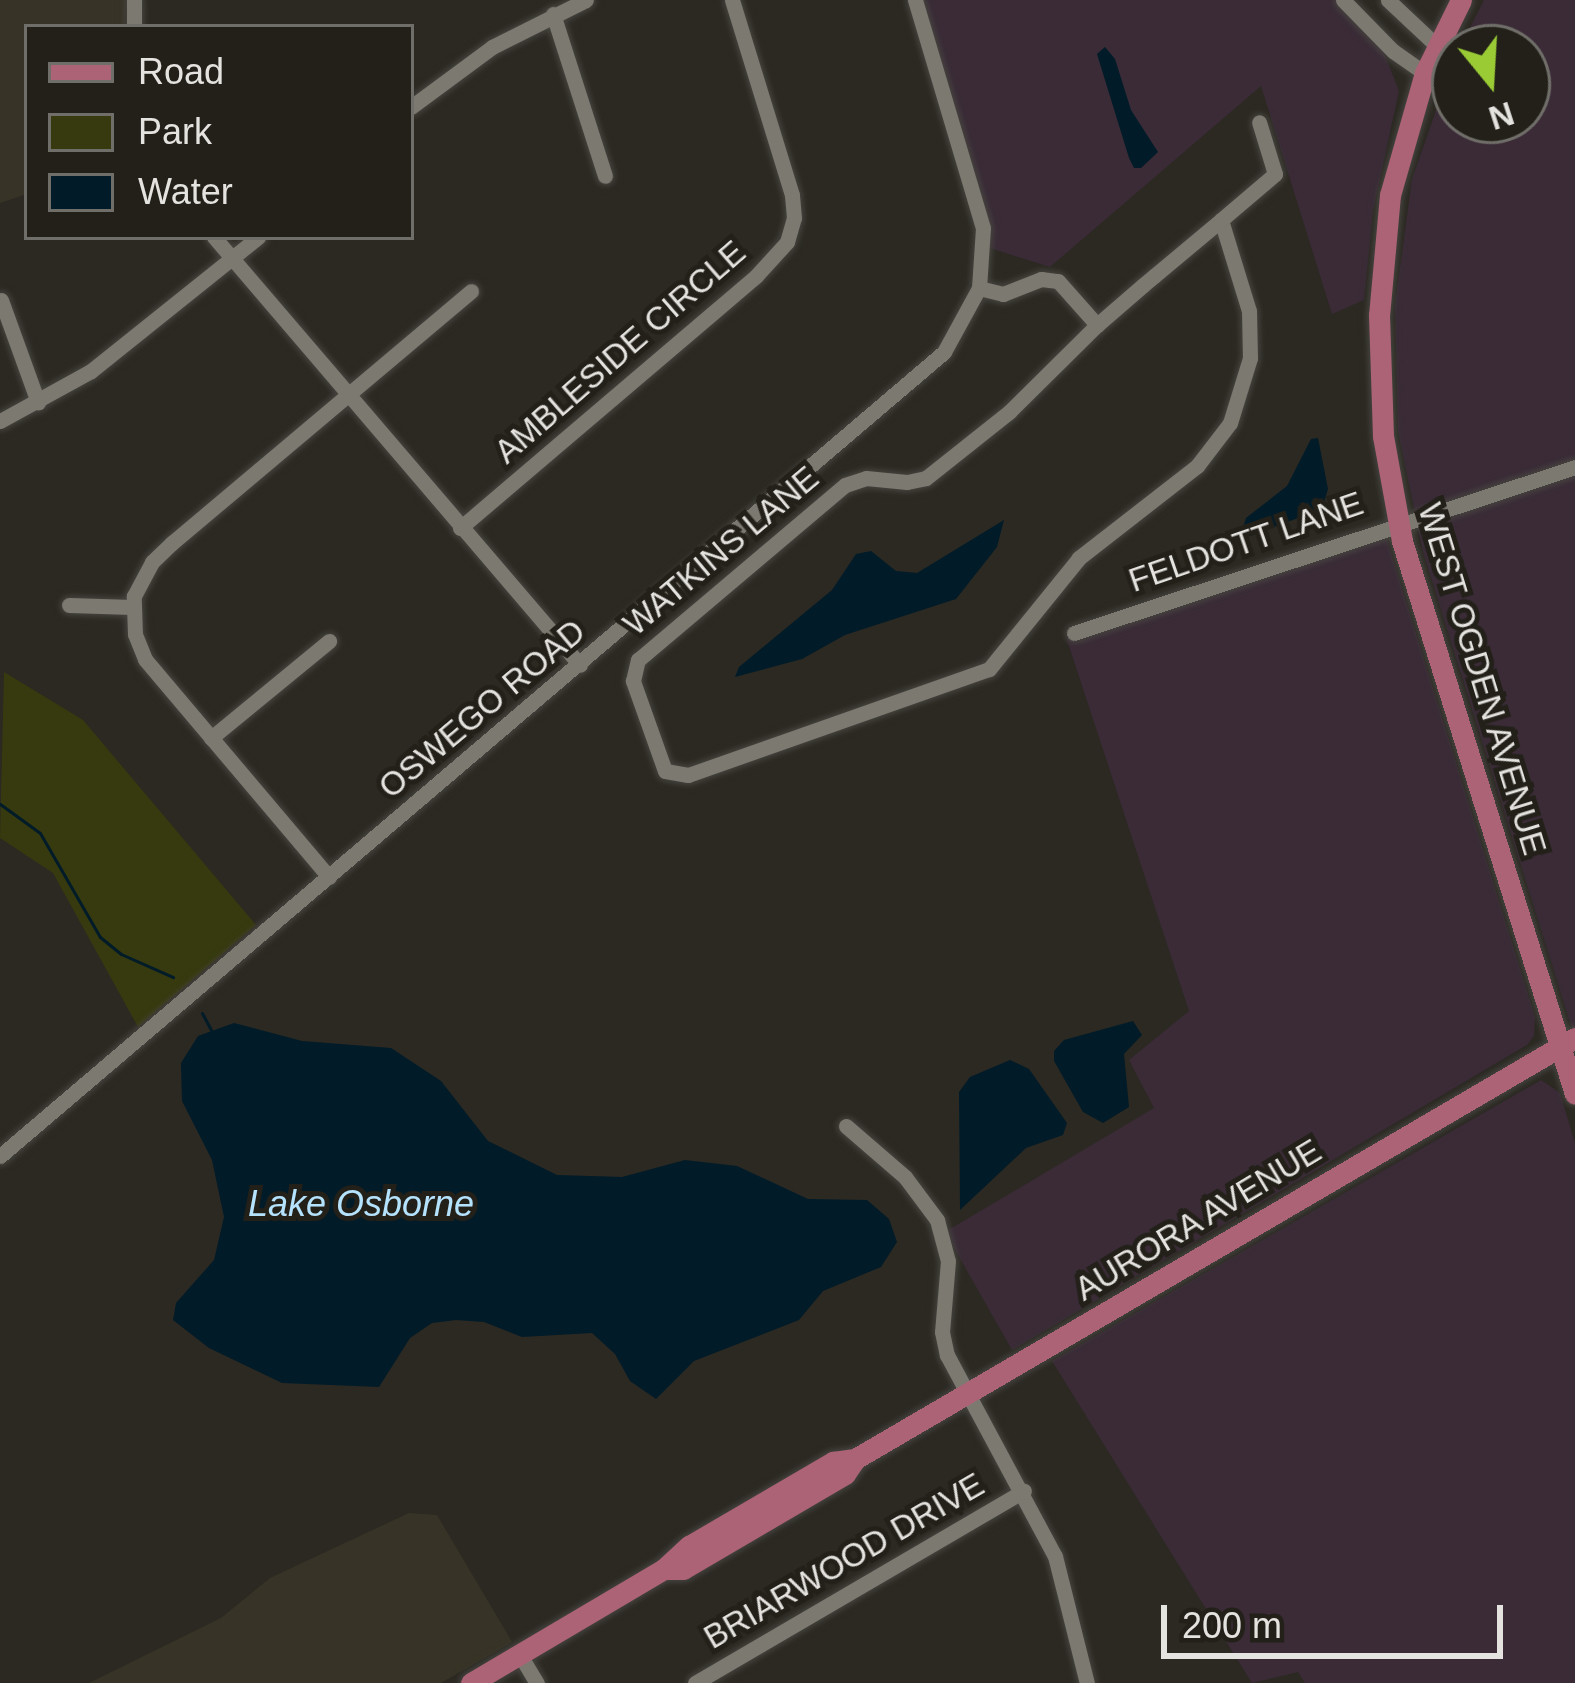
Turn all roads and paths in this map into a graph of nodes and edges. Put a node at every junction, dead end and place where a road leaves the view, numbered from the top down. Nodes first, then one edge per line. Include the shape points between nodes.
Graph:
1 (586, 0) edge
2 (732, 0) edge
3 (915, 0) edge
4 (1343, 0) edge
5 (1388, 0) edge
6 (553, 14) junction
7 (1431, 40) edge
8 (1431, 60) edge
9 (1425, 73) junction
10 (414, 105) edge
11 (1258, 122) dead end
12 (605, 176) dead end
13 (1221, 220) junction
14 (216, 240) edge
15 (254, 240) edge
16 (232, 259) junction
17 (979, 289) junction
18 (470, 292) dead end
19 (1, 300) edge
20 (1097, 325) junction
21 (349, 394) junction
22 (38, 402) junction
23 (0, 421) edge
24 (1575, 467) edge
25 (1398, 523) junction
26 (460, 528) junction
27 (69, 605) dead end
28 (132, 607) junction
29 (1074, 633) dead end
30 (329, 640) dead end
31 (580, 665) junction
32 (212, 739) junction
33 (329, 878) junction
34 (1568, 1042) edge
35 (1575, 1094) edge
36 (846, 1126) dead end
37 (0, 1156) edge
38 (967, 1394) junction
39 (1024, 1491) junction
40 (520, 1654) junction
41 (471, 1683) edge
42 (537, 1683) edge
43 (695, 1683) edge
44 (1087, 1683) edge

1 - 6 street
2 - 26 street, AMBLESIDE CIRCLE via 792,195 787,242
3 - 17 street via 980,208
4 - 9 street
5 - 7 street
6 - 10 street
6 - 12 street
8 - 9 main road, WEST OGDEN AVENUE
9 - 25 main road, WEST OGDEN AVENUE via 1390,195 1379,302 1382,419
11 - 13 street, WATKINS LANE via 1275,174
13 - 20 street, WATKINS LANE
13 - 20 street, WATKINS LANE via 1251,324 1240,400 1197,466 1079,558 978,675 671,775 633,681 638,660 845,485 866,478 916,482 936,472
14 - 16 street
15 - 16 street
16 - 21 street
16 - 22 street via 134,341
17 - 20 street via 1003,294 1058,281
17 - 31 street, OSWEGO ROAD via 930,366
18 - 21 street
19 - 22 street
21 - 26 street
21 - 28 street via 152,562
22 - 23 street
24 - 25 street, FELDOTT LANE
25 - 29 street, FELDOTT LANE
25 - 34 main road, WEST OGDEN AVENUE
26 - 31 street
27 - 28 street
28 - 32 street via 145,659
30 - 32 street
31 - 33 street, OSWEGO ROAD
32 - 33 street
33 - 37 street, OSWEGO ROAD
34 - 35 main road, WEST OGDEN AVENUE
34 - 38 main road, AURORA AVENUE
36 - 38 street via 905,1177 937,1220 948,1261 943,1342
38 - 39 street
38 - 40 main road, AURORA AVENUE via 683,1569 664,1569
39 - 43 street, BRIARWOOD DRIVE
39 - 44 street via 1068,1593
40 - 41 main road, AURORA AVENUE
40 - 42 street

